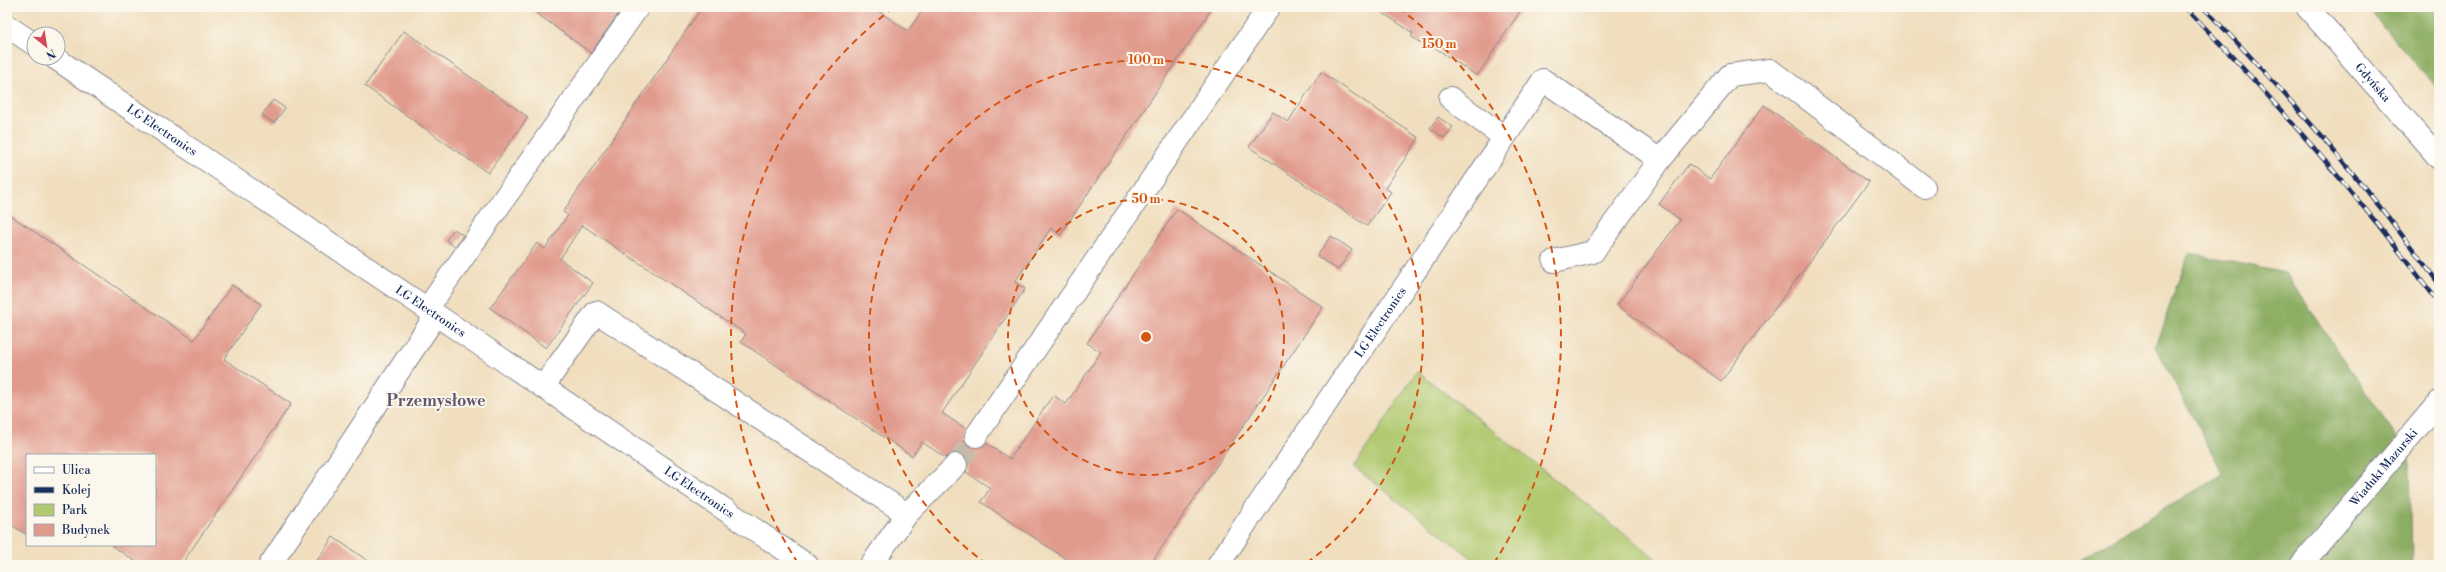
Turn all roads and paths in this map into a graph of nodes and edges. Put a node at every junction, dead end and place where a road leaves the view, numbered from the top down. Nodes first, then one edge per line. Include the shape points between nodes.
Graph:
1 (638, 7) edge
2 (1270, 7) edge
3 (2307, 7) edge
4 (7, 26) edge
5 (26, 39) edge
6 (66, 65) edge
7 (1450, 98) dead end
8 (1504, 137) junction
9 (2439, 158) edge
10 (1660, 160) junction
11 (1924, 187) dead end
12 (1554, 261) dead end
13 (432, 312) junction
14 (543, 387) junction
15 (2439, 402) edge
16 (976, 436) tunnel mouth
17 (956, 465) tunnel mouth
18 (907, 514) junction
19 (270, 565) edge
20 (807, 565) edge
21 (871, 565) edge
22 (1218, 565) edge
23 (2301, 565) edge

1 - 13 street
2 - 16 street
3 - 9 street, Gdyńska
4 - 5 street
6 - 13 street, LG Electronics
7 - 8 street
8 - 10 street, LG Electronics via 1543,80
8 - 22 street, LG Electronics
10 - 11 street via 1730,75 1770,70
10 - 12 street via 1593,252
13 - 14 street, LG Electronics
13 - 19 street
14 - 18 street via 596,312
14 - 20 street, LG Electronics
15 - 23 street, Wiadukt Mazurski
17 - 18 street
18 - 21 street

